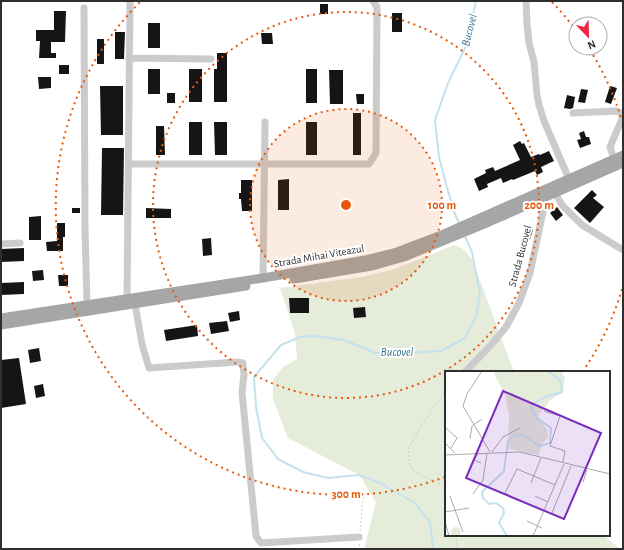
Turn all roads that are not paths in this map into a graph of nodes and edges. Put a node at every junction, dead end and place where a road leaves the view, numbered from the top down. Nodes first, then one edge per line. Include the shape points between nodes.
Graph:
1 (130, 1) edge
2 (373, 1) edge
3 (526, 1) edge
4 (84, 8) dead end
5 (129, 58) junction
6 (211, 59) dead end
7 (573, 113) dead end
8 (265, 122) dead end
9 (623, 155) edge
10 (619, 161) edge
11 (129, 164) junction
12 (264, 164) junction
13 (569, 179) junction
14 (555, 193) junction
15 (542, 199) junction
16 (488, 219) junction
17 (441, 239) junction
18 (20, 243) dead end
19 (1, 244) edge
20 (623, 250) edge
21 (263, 278) junction
22 (127, 298) junction
23 (135, 304) junction
24 (87, 305) junction
25 (1, 318) edge
26 (1, 325) edge
27 (466, 371) edge
28 (359, 538) road end

1 - 5 street
2 - 12 street via 377,7 376,153 369,164
3 - 13 street via 529,44 534,62 539,105
4 - 24 street
5 - 6 street
5 - 11 street
7 - 10 street via 620,113 622,119 610,148
8 - 12 street
9 - 10 main road, Strada Mihai Viteazul
10 - 13 main road, Strada Mihai Viteazul
10 - 14 main road, Strada Mihai Viteazul
11 - 12 street
11 - 22 street
12 - 21 street
13 - 16 main road, Strada Mihai Viteazul
14 - 15 main road, Strada Mihai Viteazul
14 - 20 street via 562,205 578,221
15 - 16 main road, Strada Mihai Viteazul
15 - 27 street, Strada Bucovel via 543,212 530,272 518,303 506,327
16 - 17 main road, Strada Mihai Viteazul
17 - 21 main road, Strada Mihai Viteazul via 380,257
17 - 23 main road, Strada Mihai Viteazul via 404,257 372,266
18 - 19 street
21 - 22 main road, Strada Mihai Viteazul
22 - 24 main road, Strada Mihai Viteazul
23 - 26 main road, Strada Mihai Viteazul
23 - 28 street via 149,368 243,363 242,392 254,521 256,536 261,543
24 - 25 main road, Strada Mihai Viteazul

